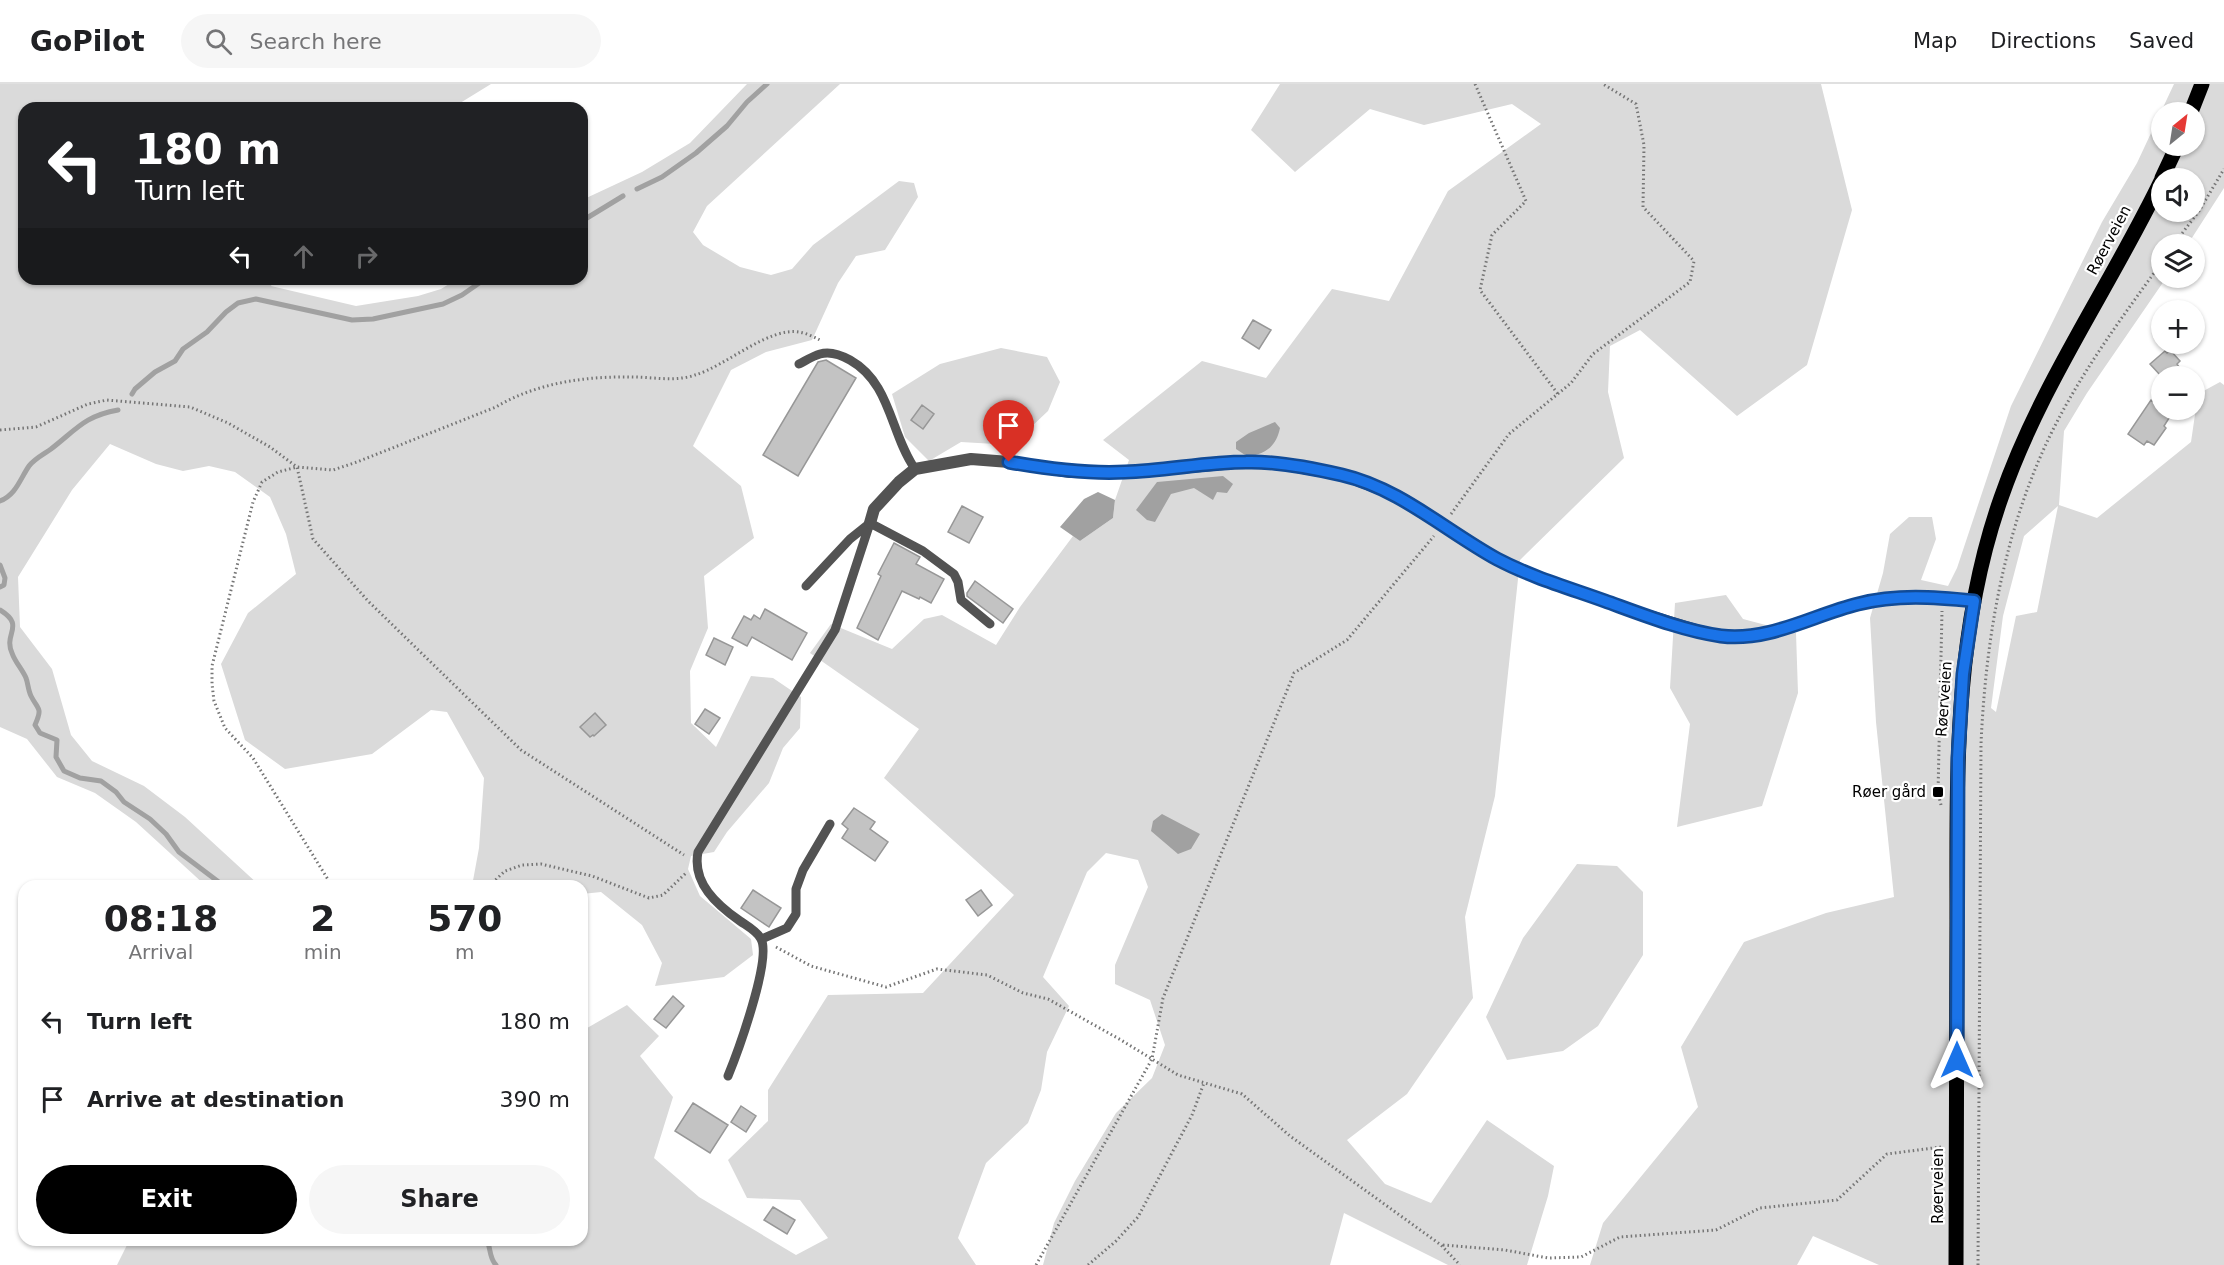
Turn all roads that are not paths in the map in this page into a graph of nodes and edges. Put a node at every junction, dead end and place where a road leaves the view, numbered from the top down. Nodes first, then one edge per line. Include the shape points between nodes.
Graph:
1 (2202, 84) edge
2 (2195, 102) edge
3 (2151, 199) edge
4 (799, 364) dead end
5 (915, 469) junction
6 (870, 523) junction
7 (807, 586) dead end
8 (1974, 601) junction
9 (990, 624) dead end
10 (1772, 632) joint
11 (830, 824) dead end
12 (762, 939) junction
13 (728, 1076) dead end
14 (1956, 1265) edge

1 - 2 main road
3 - 8 main road, Røerveien via 2031,423 2000,499
4 - 5 lane via 820,354 838,354 864,369 879,386
5 - 6 street via 874,509
5 - 10 street via 971,459 1070,472 1124,472 1246,462 1343,475 1385,491 1526,573 1708,634 1737,638
6 - 7 lane
6 - 9 lane via 923,551 954,574 962,600
6 - 12 lane via 835,630 698,852 700,880 712,898
8 - 10 lane via 1881,598
8 - 14 main road, Røerveien via 1963,674 1958,758
11 - 12 lane via 803,870 796,889 796,914 787,928
12 - 13 lane via 754,998

